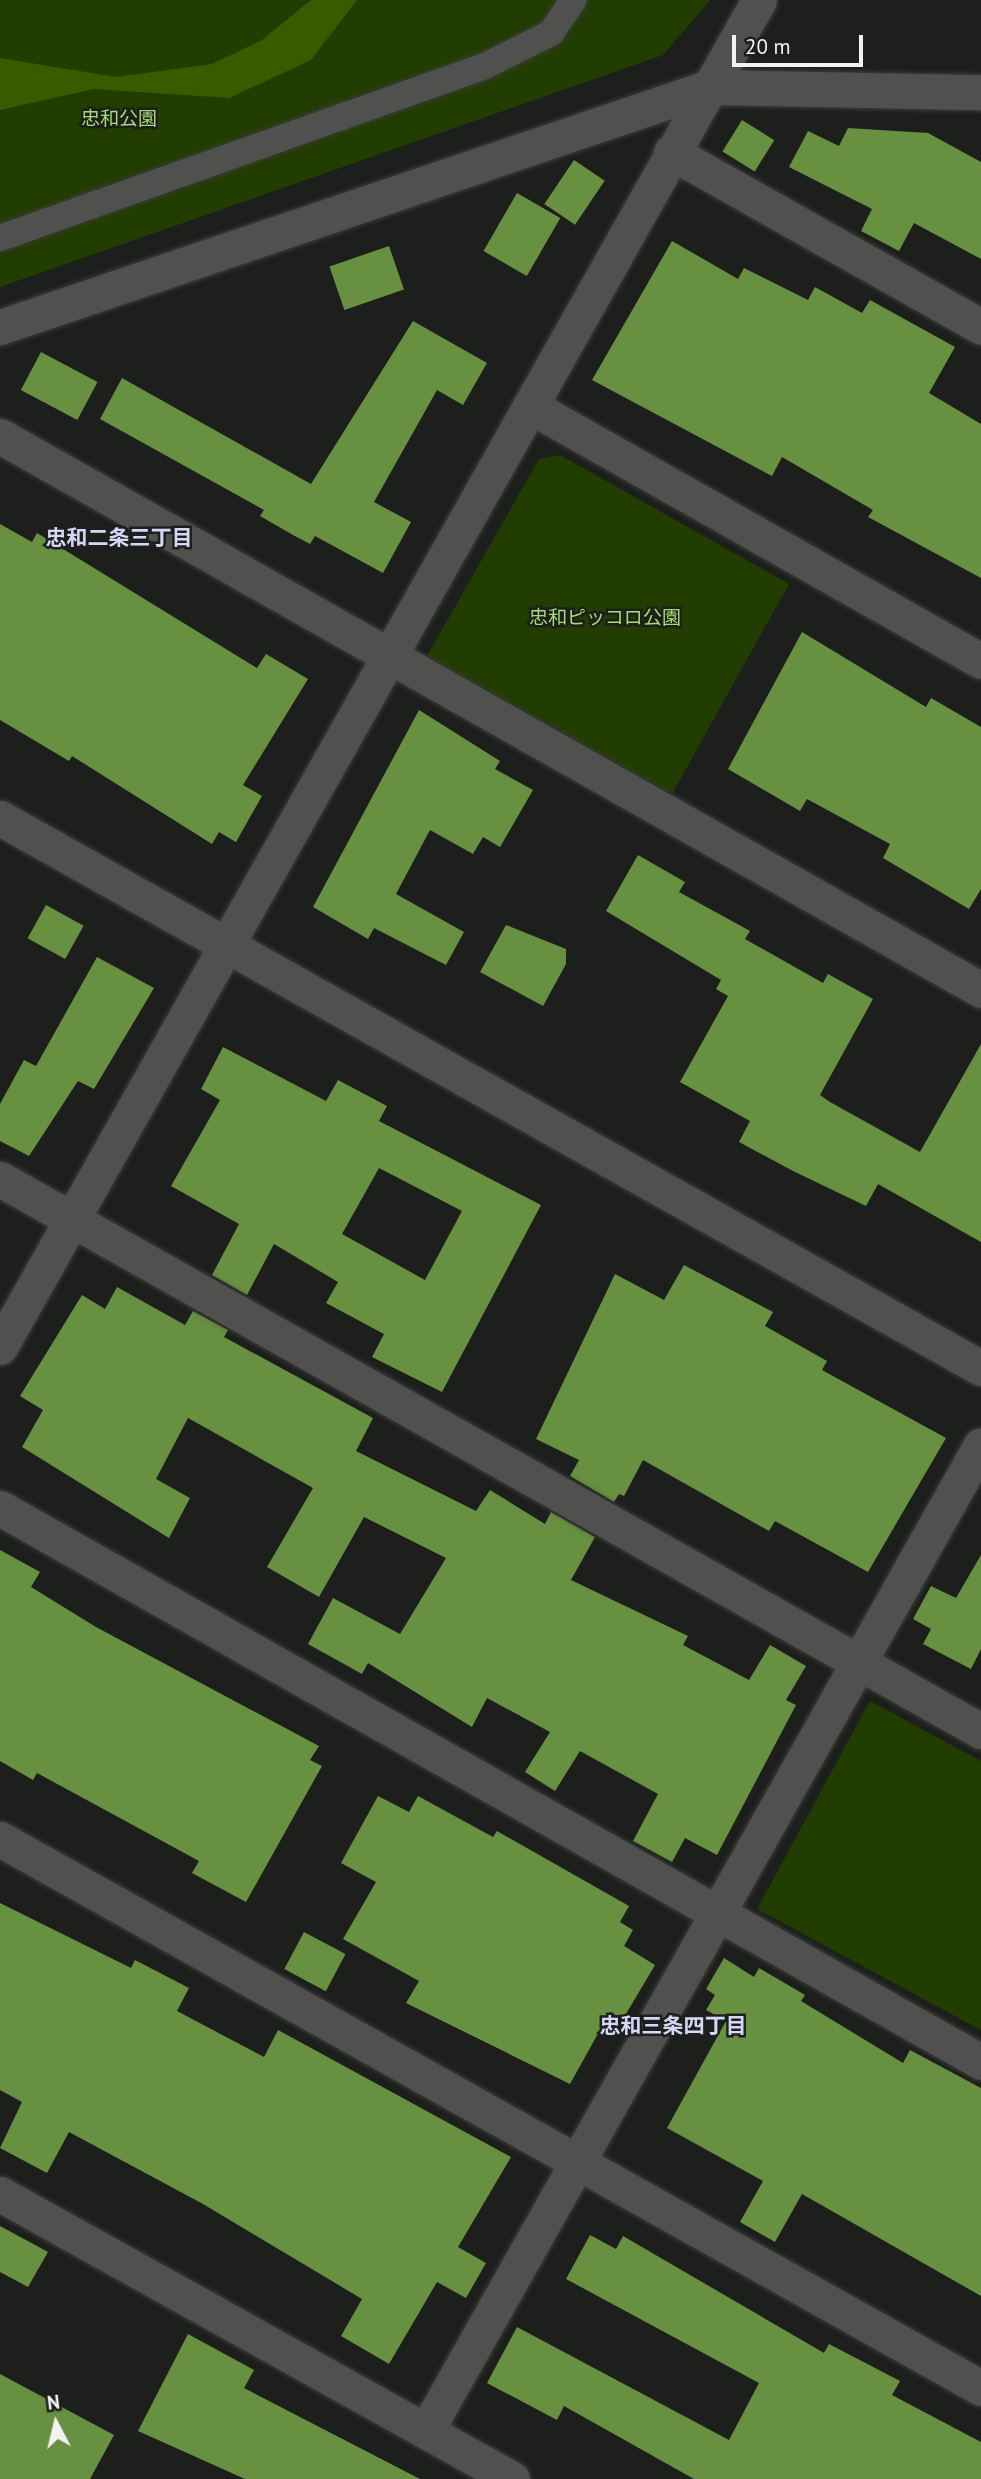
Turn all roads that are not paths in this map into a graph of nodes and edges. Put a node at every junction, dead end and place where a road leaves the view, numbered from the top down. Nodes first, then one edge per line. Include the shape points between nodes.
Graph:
1 (573, 0) edge
2 (759, 0) edge
3 (710, 87) junction
4 (981, 92) edge
5 (671, 152) junction
6 (0, 238) edge
7 (0, 327) edge
8 (981, 327) edge
9 (530, 406) junction
10 (0, 436) edge
11 (387, 659) junction
12 (981, 661) edge
13 (0, 818) edge
14 (228, 945) junction
15 (981, 990) edge
16 (0, 1179) edge
17 (75, 1220) junction
18 (0, 1347) edge
19 (981, 1368) edge
20 (981, 1445) edge
21 (0, 1508) edge
22 (858, 1662) junction
23 (981, 1731) edge
24 (0, 1839) edge
25 (715, 1913) junction
26 (981, 2062) edge
27 (574, 2162) junction
28 (0, 2194) edge
29 (981, 2388) edge
30 (426, 2431) junction
31 (512, 2479) edge

1 - 6 street via 551,33 485,66
2 - 3 street
3 - 4 street
3 - 5 street
3 - 7 street
5 - 8 street
5 - 9 street
9 - 11 street
9 - 12 street
10 - 11 street
11 - 14 street
11 - 15 street
13 - 14 street
14 - 17 street
14 - 19 street
16 - 17 street
17 - 18 street
17 - 22 street
20 - 22 street
21 - 25 street
22 - 23 street
22 - 25 street
24 - 27 street
25 - 26 street
25 - 27 street
27 - 29 street
27 - 30 street
28 - 30 street
30 - 31 street

